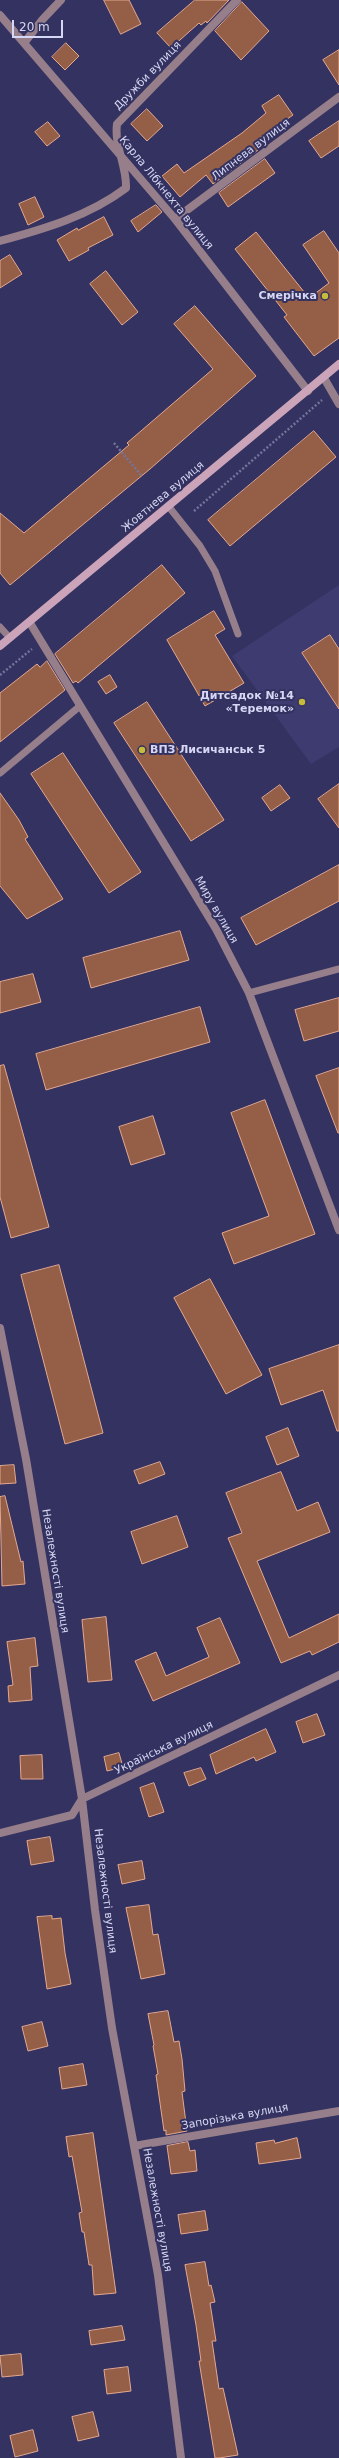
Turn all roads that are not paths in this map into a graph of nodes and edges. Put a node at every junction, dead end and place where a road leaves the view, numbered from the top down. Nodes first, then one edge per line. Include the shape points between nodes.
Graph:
1 (61, 0) edge
2 (237, 0) edge
3 (0, 15) edge
4 (24, 43) junction
5 (339, 97) edge
6 (123, 157) junction
7 (175, 219) junction
8 (0, 241) edge
9 (339, 364) edge
10 (324, 378) junction
11 (308, 391) junction
12 (339, 404) edge
13 (169, 507) junction
14 (30, 623) junction
15 (0, 627) edge
16 (238, 634) dead end
17 (10, 638) junction
18 (0, 646) edge
19 (80, 706) junction
20 (0, 773) edge
21 (339, 969) edge
22 (249, 993) junction
23 (339, 1230) edge
24 (0, 1328) edge
25 (339, 1676) edge
26 (82, 1799) junction
27 (0, 1833) edge
28 (339, 2111) edge
29 (134, 2146) junction
30 (181, 2458) edge

1 - 4 street via 42,19
2 - 6 street, Дружби вулиця via 117,124 116,133
3 - 4 street, Карла Лібкнехта вулиця
4 - 6 street, Карла Лібкнехта вулиця
5 - 7 street, Липнева вулиця
6 - 7 street, Карла Лібкнехта вулиця
6 - 8 street, Дружби вулиця via 126,188 106,202 47,228
7 - 11 street, Карла Лібкнехта вулиця
9 - 10 main road, Жовтнева вулиця
10 - 11 main road, Жовтнева вулиця
10 - 12 street
11 - 13 main road, Жовтнева вулиця
13 - 14 main road, Жовтнева вулиця
13 - 16 lane via 200,546 215,572
14 - 17 main road, Жовтнева вулиця
14 - 19 street, Миру вулиця
15 - 17 lane
17 - 18 main road, Жовтнева вулиця
19 - 20 lane
19 - 22 street, Миру вулиця via 216,929
21 - 22 lane
22 - 23 street, Миру вулиця
24 - 26 street, Незалежності вулиця via 24,1451
25 - 26 street, Українська вулиця
26 - 27 street via 72,1816
26 - 29 street, Незалежності вулиця via 108,1997
28 - 29 street, Запорізька вулиця
29 - 30 street, Незалежності вулиця via 158,2275

